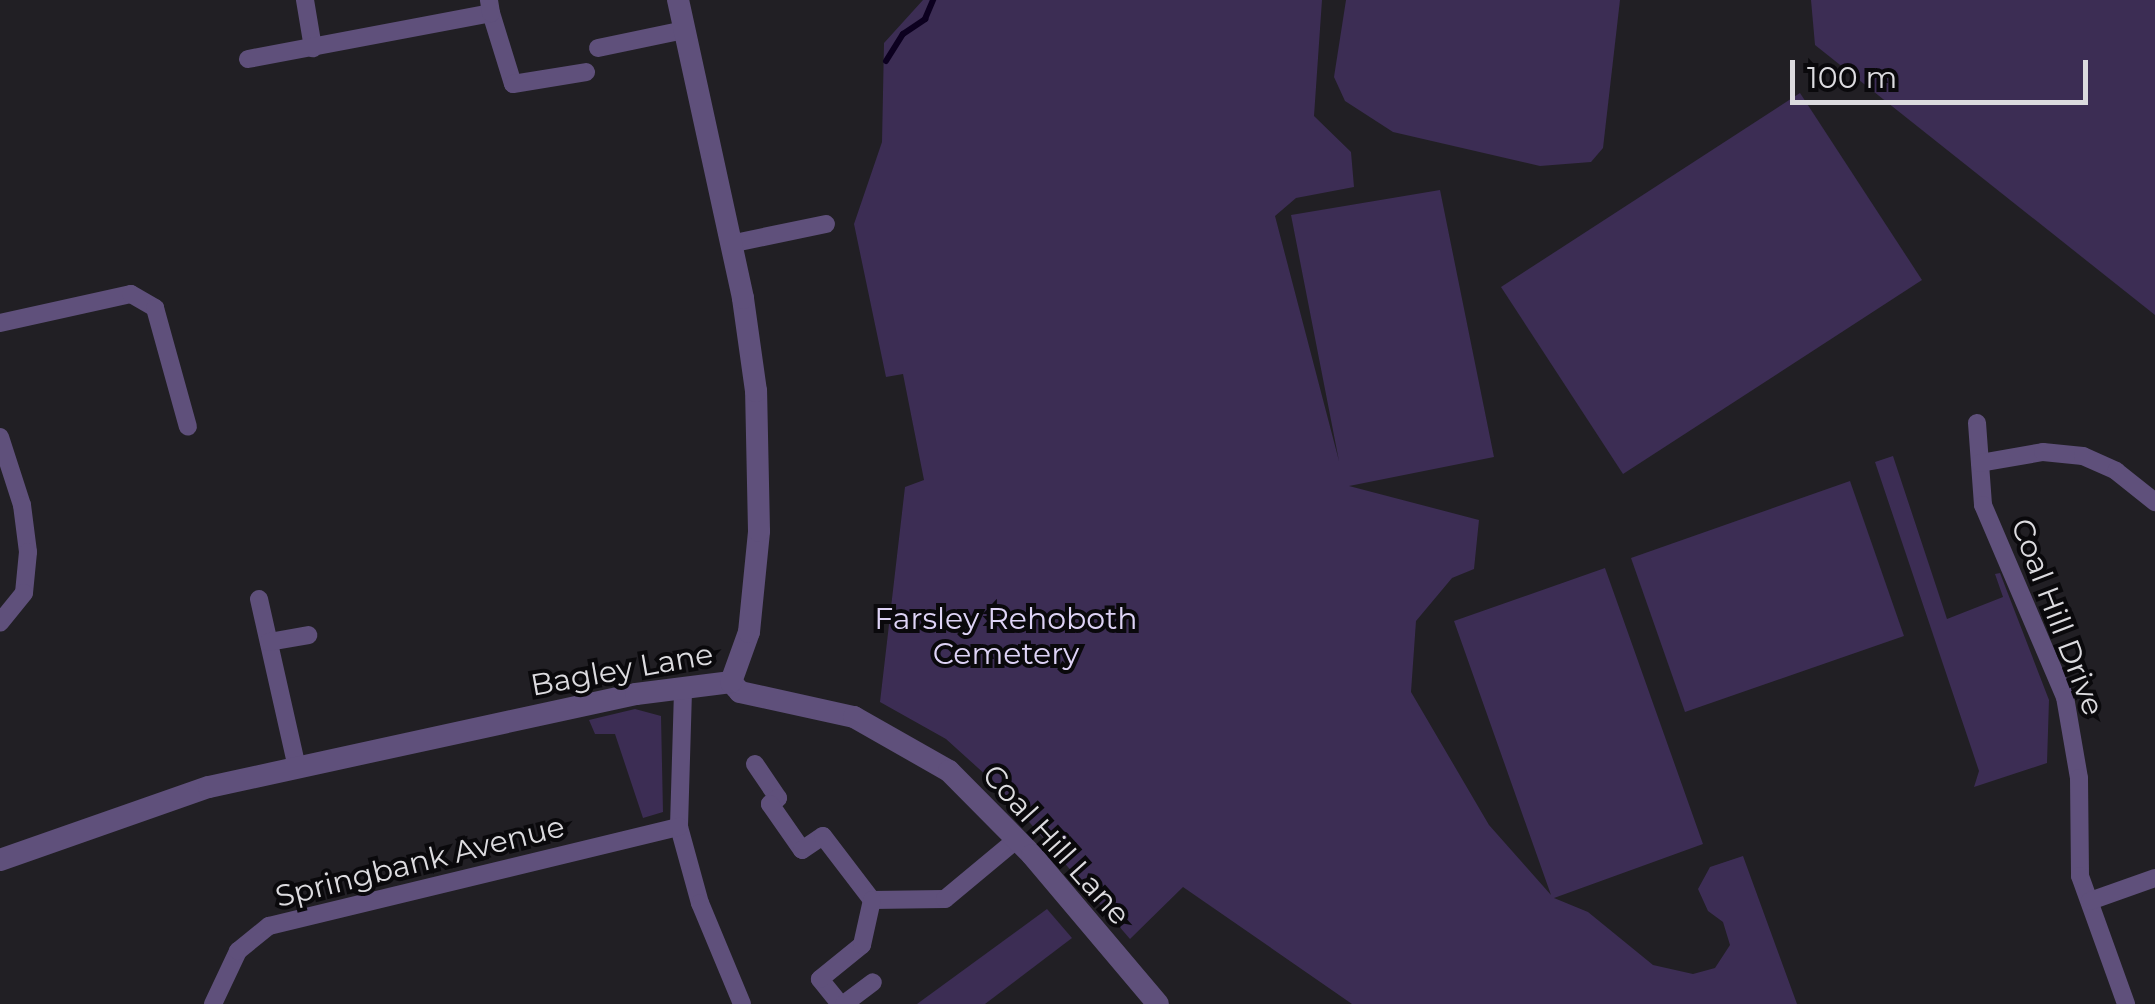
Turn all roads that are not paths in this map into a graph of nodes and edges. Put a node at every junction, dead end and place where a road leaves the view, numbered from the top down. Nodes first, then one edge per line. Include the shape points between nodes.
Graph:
1 (305, 0) edge
2 (678, 0) edge
3 (490, 7) edge
4 (684, 30) junction
5 (313, 48) junction
6 (598, 48) dead end
7 (248, 59) dead end
8 (586, 72) dead end
9 (826, 224) dead end
10 (730, 244) junction
11 (0, 324) edge
12 (1976, 423) dead end
13 (188, 427) dead end
14 (0, 437) edge
15 (1980, 463) junction
16 (2155, 502) edge
17 (258, 598) dead end
18 (0, 623) edge
19 (308, 635) dead end
20 (269, 642) junction
21 (731, 682) junction
22 (683, 691) junction
23 (754, 764) dead end
24 (297, 767) junction
25 (679, 827) junction
26 (1017, 838) junction
27 (0, 860) edge
28 (2155, 878) edge
29 (872, 900) junction
30 (2090, 901) junction
31 (873, 982) dead end
32 (213, 1004) edge
33 (742, 1004) edge
34 (842, 1004) edge
35 (1158, 1004) edge
36 (2126, 1004) edge

1 - 5 street
2 - 4 street, Bagley Lane
3 - 5 street
3 - 8 street via 512,84
4 - 6 street
4 - 10 street, Bagley Lane
5 - 7 street
9 - 10 street
10 - 21 street, Bagley Lane via 751,354 760,466 750,632
11 - 13 street via 131,294 155,308
12 - 15 street, Coal Hill Drive
14 - 18 street via 22,504 28,552 24,592
15 - 16 street via 2043,452 2083,456 2116,471
15 - 30 street, Coal Hill Drive via 1983,505 2065,697 2079,778 2080,876
17 - 20 street
19 - 20 street
20 - 24 street
21 - 22 street, Bagley Lane
21 - 26 street, Coal Hill Lane via 740,692 854,718 893,736 949,772
22 - 24 street, Bagley Lane via 636,694
22 - 25 street
23 - 29 street via 778,798 770,804 802,850 823,836
24 - 27 street, Bagley Lane via 154,804
25 - 32 street, Springbank Avenue via 269,926 238,951
25 - 33 street via 700,902
26 - 29 street via 945,899
26 - 35 street, Coal Hill Lane
28 - 30 street
29 - 34 street via 862,945 820,978
30 - 36 street, Coal Hill Drive
31 - 34 street

